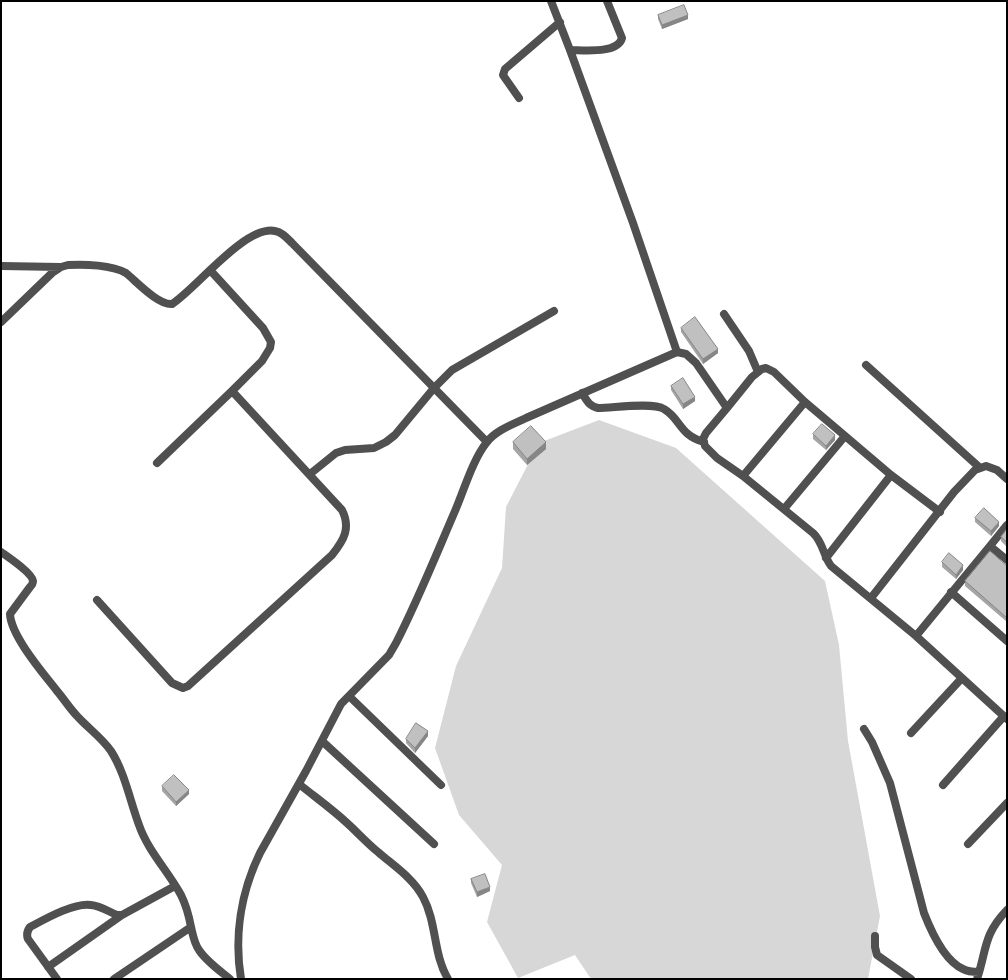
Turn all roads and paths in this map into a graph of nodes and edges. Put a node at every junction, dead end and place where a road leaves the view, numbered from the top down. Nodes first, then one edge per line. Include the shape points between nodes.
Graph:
1 (551, 1) edge
2 (607, 1) edge
3 (560, 22) junction
4 (570, 50) junction
5 (519, 98) dead end
6 (1, 266) edge
7 (61, 267) junction
8 (210, 270) junction
9 (554, 311) dead end
10 (724, 314) dead end
11 (1, 322) edge
12 (677, 352) junction
13 (866, 365) dead end
14 (758, 372) junction
15 (434, 388) junction
16 (232, 391) junction
17 (582, 393) junction
18 (805, 402) junction
19 (727, 408) junction
20 (845, 436) junction
21 (487, 442) junction
22 (704, 442) junction
23 (157, 463) dead end
24 (979, 467) junction
25 (310, 474) junction
26 (891, 475) junction
27 (743, 476) junction
28 (1007, 479) edge
29 (784, 509) junction
30 (940, 512) junction
31 (1007, 525) edge
32 (990, 546) junction
33 (1, 552) edge
34 (826, 558) junction
35 (1007, 560) edge
36 (952, 592) junction
37 (871, 598) junction
38 (97, 600) dead end
39 (916, 636) junction
40 (1007, 641) edge
41 (962, 678) junction
42 (348, 696) junction
43 (1006, 718) edge
44 (864, 729) dead end
45 (911, 733) dead end
46 (322, 741) junction
47 (300, 784) junction
48 (441, 785) dead end
49 (943, 785) dead end
50 (1007, 803) edge
51 (434, 844) dead end
52 (968, 844) dead end
53 (175, 886) junction
54 (1007, 910) edge
55 (122, 915) junction
56 (191, 927) junction
57 (875, 936) dead end
58 (48, 967) junction
59 (978, 976) edge
60 (57, 979) edge
61 (114, 979) edge
62 (230, 979) edge
63 (240, 979) edge
64 (448, 979) edge
65 (911, 979) edge

1 - 3 street
2 - 4 street via 622,38 621,42 607,49
3 - 4 street
3 - 5 street via 505,70 505,78
4 - 12 street
6 - 7 street
7 - 8 street via 73,265 120,270 160,302 167,304 177,301
7 - 11 street
8 - 15 street via 240,244 254,236 269,230 281,233
8 - 16 street via 262,328 271,342 267,354
9 - 15 street via 452,370
10 - 14 street via 749,351
12 - 17 street
12 - 19 street via 686,354 696,363
13 - 24 street
14 - 18 street via 766,368 774,372
14 - 19 street
15 - 21 street
15 - 25 street via 395,435 386,442 374,448 336,453
16 - 23 street
16 - 25 street
17 - 21 street via 526,418
17 - 22 street via 588,404 598,408 658,406 670,414 689,436
18 - 20 street
18 - 27 street
19 - 22 street via 706,433
20 - 26 street
20 - 29 street
21 - 42 street via 476,460 442,543 396,643 389,655
22 - 27 street via 711,453
24 - 28 street via 992,467
24 - 30 street via 954,492
25 - 38 street via 346,518 347,528 339,546 188,686 183,688 172,683
26 - 30 street
26 - 34 street
27 - 29 street
29 - 34 street via 818,537
30 - 37 street
31 - 32 street
32 - 35 street
32 - 36 street
33 - 53 street via 26,572 33,584 10,614 12,624 31,659 77,716 111,751 139,827
34 - 37 street via 831,566
36 - 39 street
36 - 40 street
37 - 39 street
39 - 41 street
41 - 43 street
41 - 45 street
42 - 46 street via 341,704
42 - 48 street
43 - 49 street
44 - 59 street via 890,783 924,913 932,933 957,965
46 - 47 street
46 - 51 street
47 - 63 street via 260,853 247,886 238,938
47 - 64 street via 400,870 417,888 428,908 439,956
50 - 52 street
53 - 55 street
53 - 56 street via 187,909
54 - 59 street via 997,920 988,937
55 - 58 street
55 - 58 street via 112,914 90,904 82,905 30,927 27,930 28,939
56 - 61 street
56 - 62 street via 198,949
57 - 65 street via 877,955
58 - 60 street

